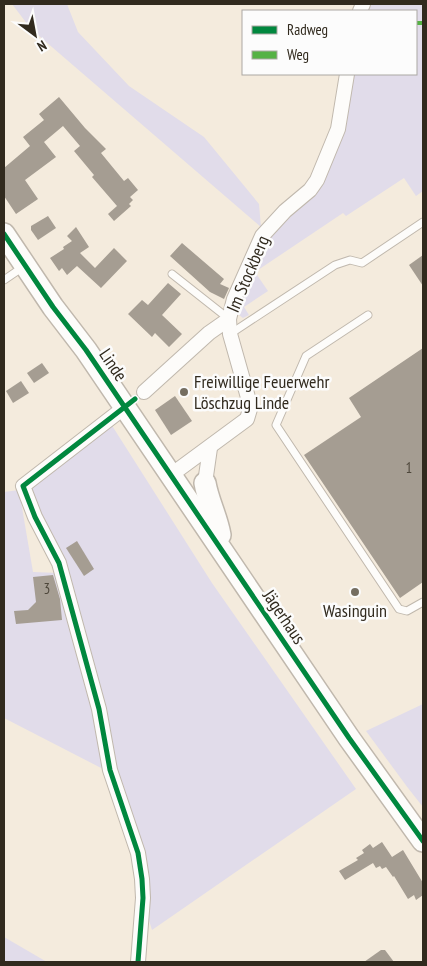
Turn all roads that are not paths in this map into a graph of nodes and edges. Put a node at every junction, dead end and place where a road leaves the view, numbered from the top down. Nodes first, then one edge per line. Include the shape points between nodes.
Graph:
1 (347, 75) edge
2 (423, 222) edge
3 (4, 234) edge
4 (25, 266) junction
5 (172, 274) dead end
6 (4, 280) edge
7 (368, 315) dead end
8 (229, 319) junction
9 (230, 334) junction
10 (144, 392) dead end
11 (125, 407) junction
12 (210, 448) junction
13 (171, 475) junction
14 (205, 483) joint
15 (223, 552) junction
16 (423, 602) edge
17 (423, 840) edge
18 (138, 962) edge

1 - 8 street, Im Stockberg via 338,129 317,180 262,236 234,299
2 - 9 lane via 362,263 350,260 335,265
3 - 4 main road, Linde
4 - 6 lane
4 - 11 main road, Linde
5 - 8 lane
7 - 16 lane via 306,356 276,425 399,609 407,611
8 - 9 street, Im Stockberg
8 - 10 street, Im Stockberg
9 - 12 street, Im Stockberg via 250,409 247,419
11 - 13 main road, Jägerhaus
11 - 18 street, Linde via 23,486 59,563 99,709 110,770 138,853 143,898
12 - 13 street, Im Stockberg
12 - 14 street
13 - 15 main road, Jägerhaus
14 - 15 main road
15 - 17 main road, Jägerhaus

